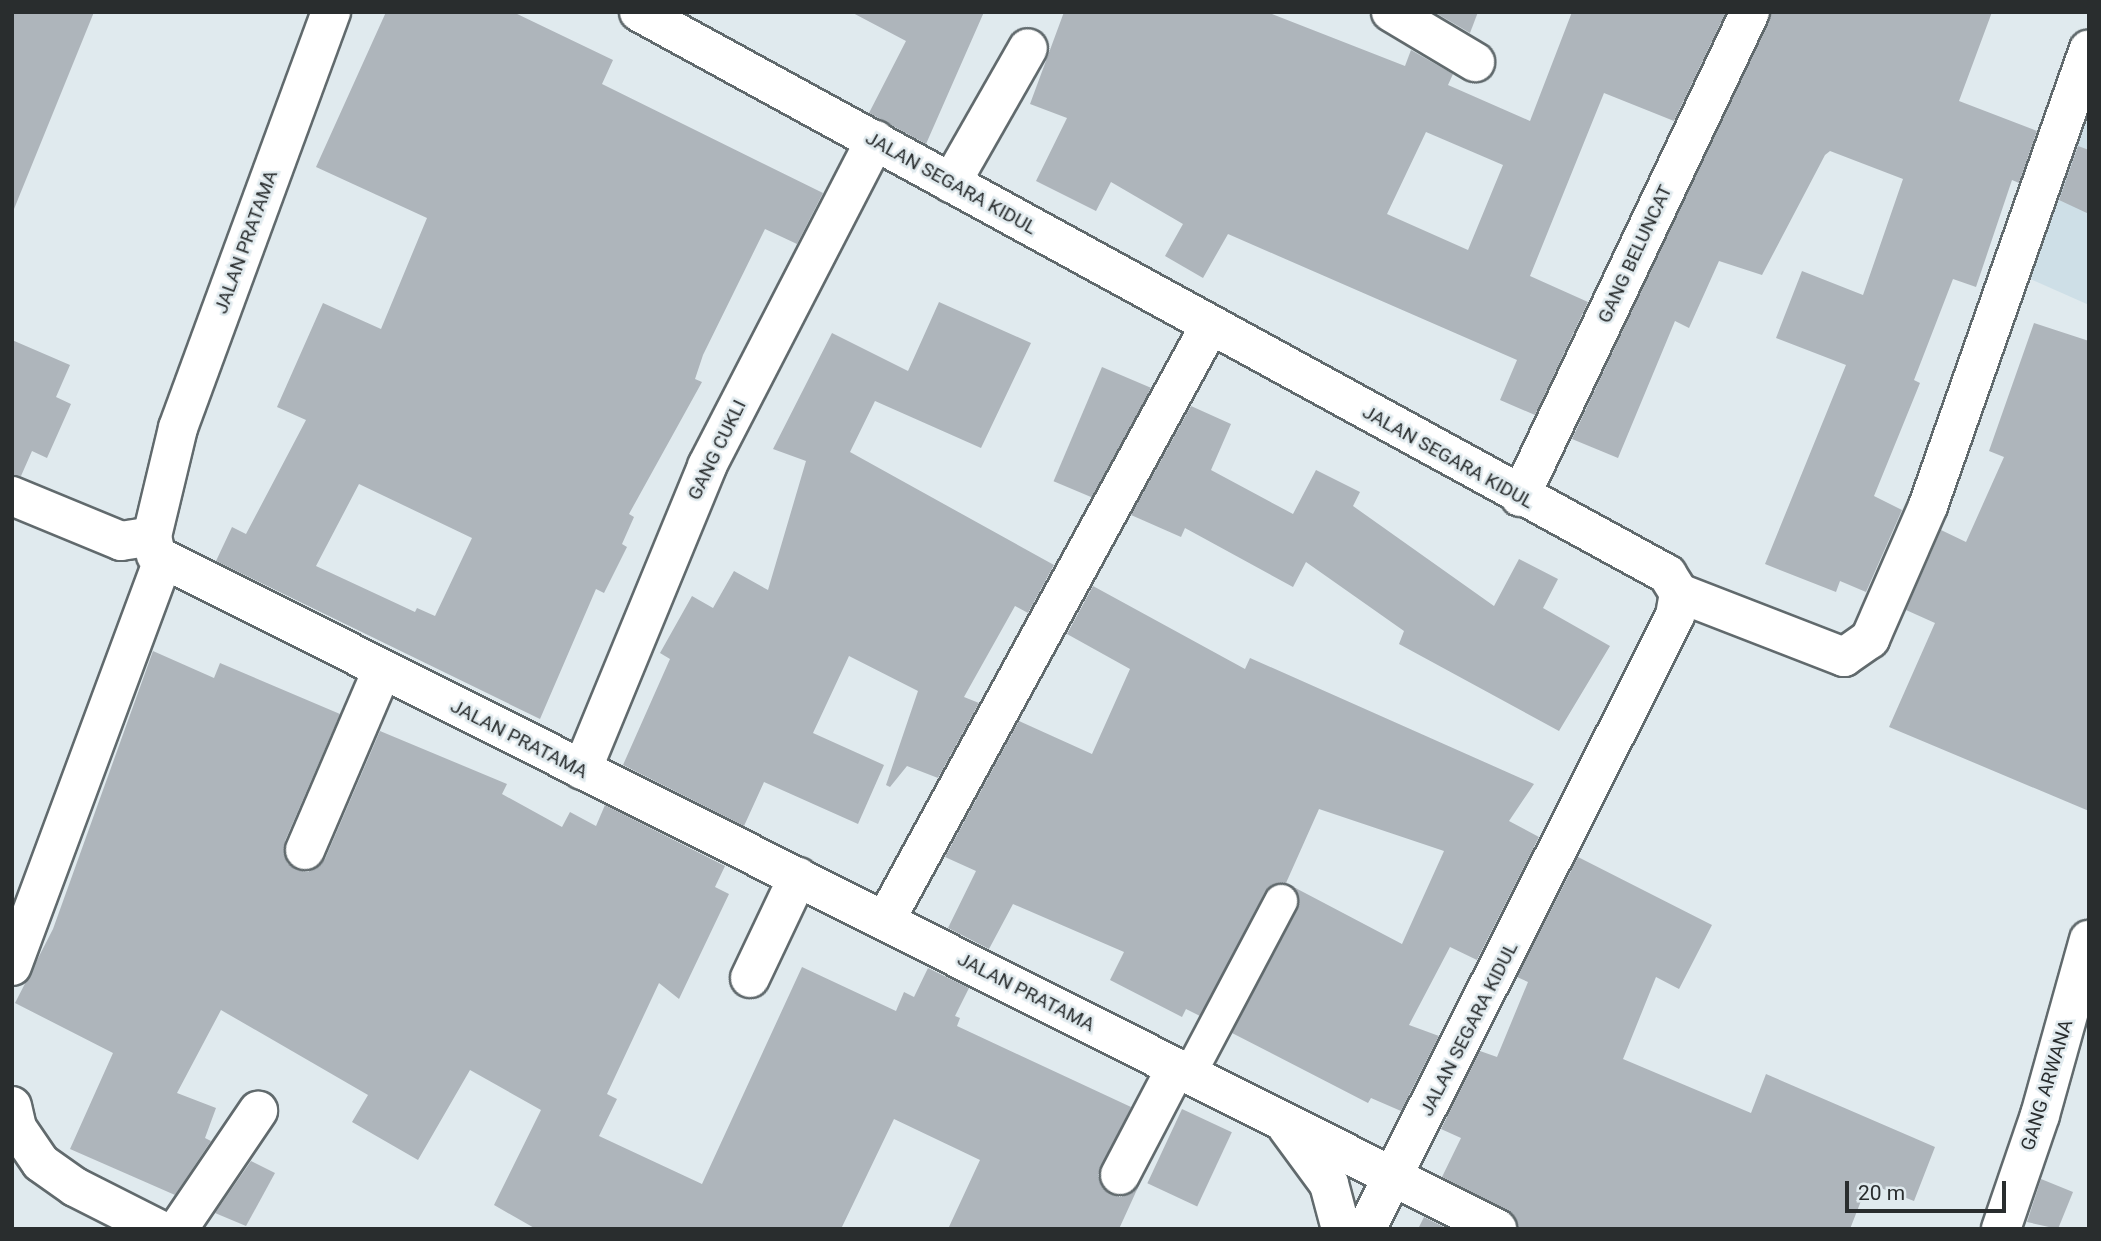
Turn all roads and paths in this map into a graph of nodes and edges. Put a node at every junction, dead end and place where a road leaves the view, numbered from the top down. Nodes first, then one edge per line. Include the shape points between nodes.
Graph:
1 (331, 12) edge
2 (639, 12) edge
3 (1391, 12) edge
4 (1751, 12) edge
5 (1028, 48) dead end
6 (2089, 50) edge
7 (1475, 62) dead end
8 (875, 140) junction
9 (951, 183) junction
10 (1209, 327) junction
11 (12, 496) edge
12 (1520, 497) junction
13 (158, 549) junction
14 (1679, 593) junction
15 (382, 670) junction
16 (582, 770) junction
17 (306, 850) dead end
18 (798, 877) junction
19 (1281, 901) dead end
20 (886, 921) junction
21 (2089, 940) edge
22 (12, 966) edge
23 (750, 978) dead end
24 (1182, 1072) junction
25 (12, 1106) edge
26 (258, 1111) dead end
27 (1282, 1121) junction
28 (1120, 1175) dead end
29 (1394, 1178) junction
30 (158, 1229) edge
31 (178, 1229) edge
32 (1341, 1229) edge
33 (1366, 1229) edge
34 (1497, 1229) edge
35 (2001, 1229) edge

1 - 13 street, JALAN PRATAMA via 178,428
2 - 8 street, JALAN SEGARA KIDUL
3 - 7 street
4 - 12 street, GANG BELUNCAT
5 - 9 street
6 - 14 street via 1928,506 1870,639 1844,657
8 - 9 street, JALAN SEGARA KIDUL
8 - 16 street, GANG CUKLI via 706,466
9 - 10 street, JALAN SEGARA KIDUL
10 - 12 street, JALAN SEGARA KIDUL
10 - 20 street
11 - 13 street via 121,541
12 - 14 street, JALAN SEGARA KIDUL via 1667,574
13 - 15 street, JALAN PRATAMA
13 - 22 street
14 - 29 street, JALAN SEGARA KIDUL via 1675,616
15 - 16 street, JALAN PRATAMA
15 - 17 street
16 - 18 street, JALAN PRATAMA
18 - 20 street, JALAN PRATAMA
18 - 23 street
19 - 24 lane
20 - 24 street, JALAN PRATAMA
21 - 35 street, GANG ARWANA via 2040,1115
24 - 27 street, JALAN PRATAMA
24 - 28 street
25 - 30 street via 17,1128 41,1163 75,1187
26 - 31 street
27 - 29 street, JALAN PRATAMA
27 - 32 street via 1328,1184
29 - 33 street, JALAN SEGARA KIDUL
29 - 34 street, JALAN PRATAMA

